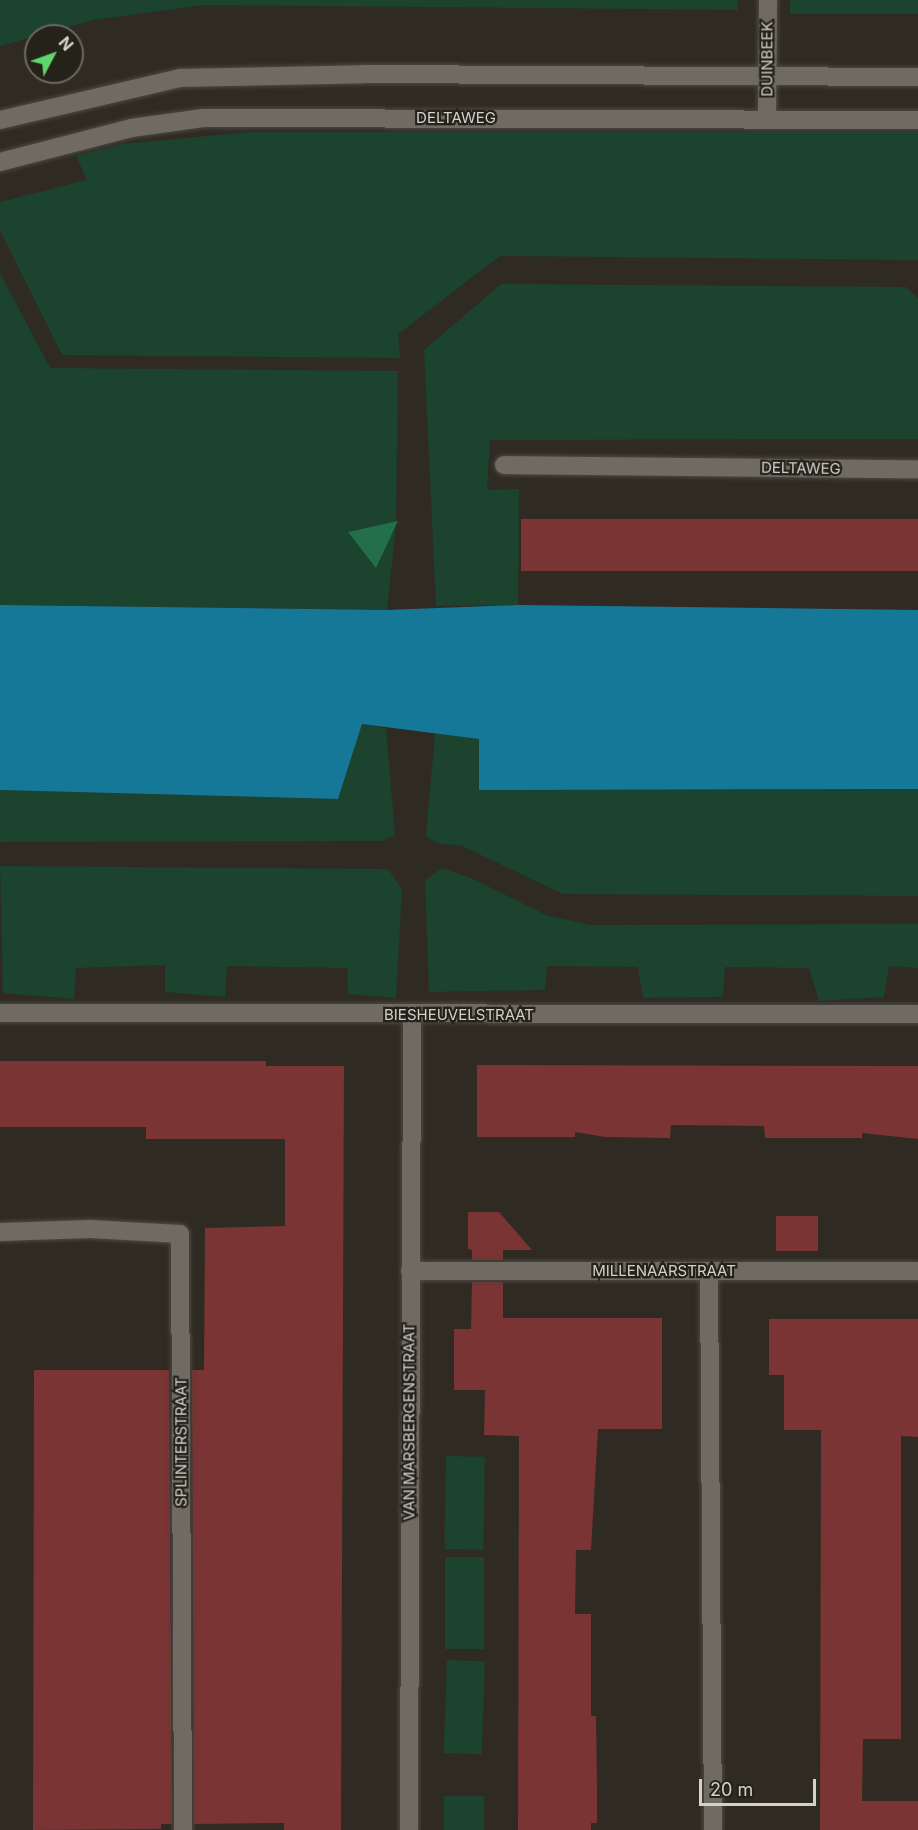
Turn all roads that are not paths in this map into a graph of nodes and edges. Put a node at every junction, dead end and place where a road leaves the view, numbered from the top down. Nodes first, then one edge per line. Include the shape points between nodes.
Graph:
1 (768, 0) edge
2 (767, 76) junction
3 (918, 77) edge
4 (767, 118) junction
5 (0, 120) edge
6 (918, 120) edge
7 (0, 162) edge
8 (504, 465) dead end
9 (918, 469) edge
10 (0, 1013) edge
11 (918, 1014) edge
12 (412, 1015) junction
13 (0, 1232) edge
14 (410, 1271) junction
15 (709, 1271) junction
16 (918, 1271) edge
17 (183, 1830) edge
18 (409, 1830) edge
19 (713, 1830) edge

1 - 2 street, DUINBEEK
2 - 3 street
2 - 4 street, DUINBEEK
2 - 5 street via 180,78
4 - 6 street, DELTAWEG
4 - 7 street, DELTAWEG via 203,118 131,128
8 - 9 street, DELTAWEG
10 - 12 street, BIESHEUVELSTRAAT
11 - 12 street, BIESHEUVELSTRAAT
12 - 14 street, VAN MARSBERGENSTRAAT
13 - 17 street, SPLINTERSTRAAT via 90,1229 180,1234
14 - 15 street, MILLENAARSTRAAT
14 - 18 street, VAN MARSBERGENSTRAAT
15 - 16 street, MILLENAARSTRAAT
15 - 19 street

